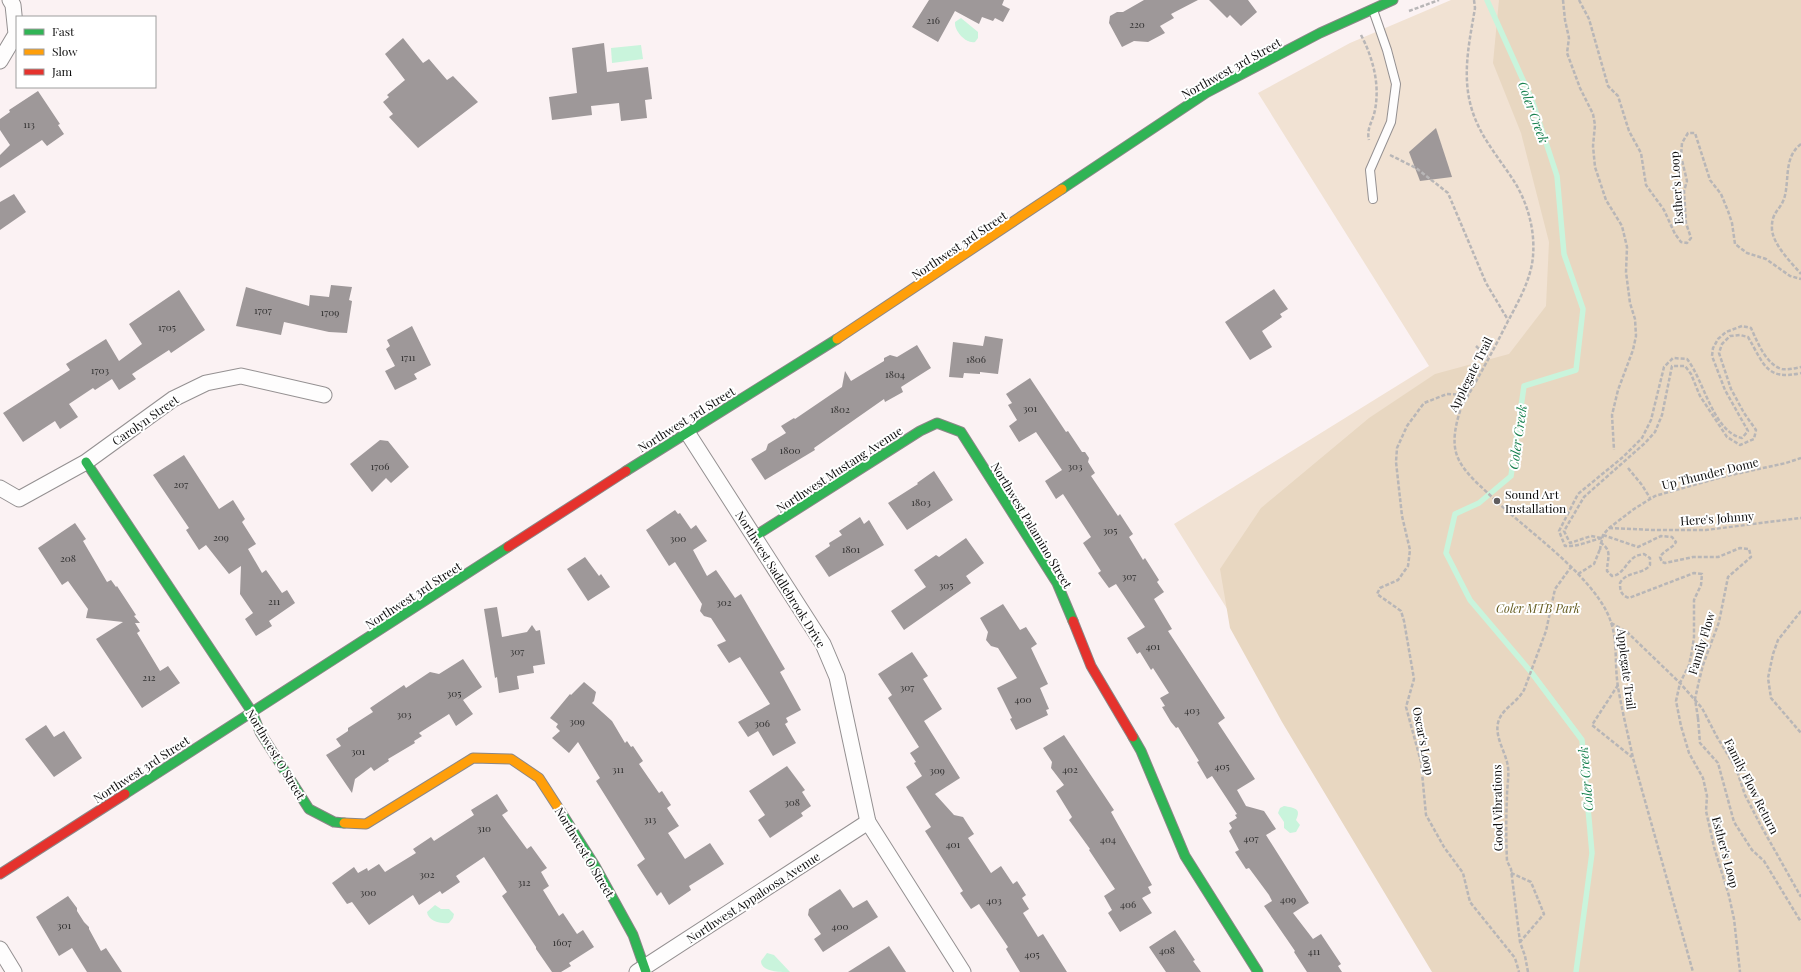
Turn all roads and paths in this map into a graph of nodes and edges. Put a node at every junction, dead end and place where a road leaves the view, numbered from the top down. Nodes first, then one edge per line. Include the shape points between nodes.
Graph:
1 (10, 0) edge
2 (1393, 0) edge
3 (1438, 0) edge
4 (1474, 0) edge
5 (1563, 0) edge
6 (1579, 0) edge
7 (1373, 9) junction
8 (1405, 13) dead end
9 (1360, 33) dead end
10 (0, 61) edge
11 (1801, 144) edge
12 (1379, 149) junction
13 (1373, 199) dead end
14 (1801, 274) edge
15 (1801, 279) edge
16 (1509, 320) junction
17 (1476, 346) dead end
18 (1489, 358) junction
19 (1801, 367) edge
20 (1801, 373) edge
21 (324, 395) dead end
22 (1469, 395) junction
23 (937, 423) joint
24 (687, 432) junction
25 (1614, 450) dead end
26 (1801, 458) edge
27 (86, 462) junction
28 (1628, 468) dead end
29 (0, 488) edge
30 (1650, 498) junction
31 (1801, 518) edge
32 (1609, 528) junction
33 (1603, 534) junction
34 (755, 536) junction
35 (1602, 538) junction
36 (1600, 550) junction
37 (1572, 567) junction
38 (1578, 574) junction
39 (1801, 611) edge
40 (1611, 623) junction
41 (1680, 683) junction
42 (1618, 685) junction
43 (252, 712) junction
44 (1801, 733) edge
45 (1633, 758) junction
46 (868, 822) junction
47 (1511, 873) junction
48 (0, 874) edge
49 (1801, 897) edge
50 (1801, 922) edge
51 (1520, 942) junction
52 (0, 949) edge
53 (642, 970) edge
54 (14, 972) edge
55 (963, 972) edge
56 (1258, 972) edge
57 (1519, 972) edge
58 (1528, 972) edge
59 (1693, 972) edge
60 (1740, 972) edge

1 - 10 street via 13,5 16,34
2 - 7 street, Northwest 3rd Street
3 - 8 path
4 - 16 path, Applegate Trail via 1466,66 1467,92 1481,133 1513,179 1526,203 1533,233 1532,264 1525,289
5 - 25 path via 1569,38 1566,53 1593,114 1595,167 1606,200 1622,226 1627,247 1626,272 1636,336 1634,350 1618,390 1612,415
6 - 15 path, Esther's Loop via 1589,19 1608,86 1618,96 1629,131 1641,153 1646,185 1664,210 1681,242 1687,243 1691,238 1686,223 1686,181 1681,156 1682,143 1688,134 1695,133 1710,180 1721,194 1728,211 1735,244 1747,253 1766,259 1790,276
7 - 12 lane via 1396,84 1391,122
7 - 24 street, Northwest 3rd Street via 1320,33 1206,93 821,350
9 - 12 path via 1369,51 1377,80 1375,110 1367,133 1370,144
11 - 14 path via 1788,163 1784,199 1773,215 1772,231 1782,253
12 - 13 lane via 1370,170
12 - 16 path via 1416,168 1448,193 1486,283
16 - 18 path, Applegate Trail
17 - 18 path
18 - 22 path, Applegate Trail
19 - 35 path via 1782,369 1772,363 1751,328 1734,328 1718,339 1712,356 1725,390 1748,431 1742,438 1734,436 1721,422 1687,359 1673,358 1664,366 1653,414 1642,438 1578,494 1559,531 1565,546 1577,547
20 - 35 path via 1786,377 1773,374 1763,363 1748,337 1740,334 1730,336 1722,344 1719,354 1731,389 1756,430 1754,439 1740,445 1727,437 1719,426 1685,366 1672,366 1662,415 1655,432 1641,448 1584,497 1564,531 1570,543 1591,536
21 - 27 street, Carolyn Street via 241,376 206,383 173,399
22 - 37 path, Applegate Trail via 1457,419 1454,444 1458,458 1479,485
22 - 57 path, Oscar's Loop via 1447,394 1424,403 1407,426 1397,448 1396,462 1402,516 1410,550 1408,566 1398,580 1380,588 1377,594 1401,611 1404,621 1414,679 1406,707 1420,762 1426,815 1444,847 1463,873 1470,902 1515,958
23 - 34 street, Northwest Mustang Avenue via 920,431
23 - 56 street, Northwest Palamino Street via 961,432 1057,583 1091,666 1141,751 1185,856
24 - 34 street, Northwest Saddlebrook Drive
24 - 43 street, Northwest 3rd Street
26 - 30 path, Up Thunder Dome via 1678,488
27 - 29 street via 19,499
27 - 43 street, Northwest O Street
28 - 30 path
30 - 32 path, Up Thunder Dome
31 - 32 path, Here's Johnny via 1706,530
32 - 33 path, Up Thunder Dome
33 - 35 path
33 - 50 path, Family Flow, bridge via 1638,547 1661,536 1672,537 1676,542 1674,546 1660,557 1665,563 1693,557 1718,558 1740,548 1749,549 1751,557 1728,577 1719,622 1703,665 1695,698 1700,743 1718,763 1734,822 1752,850 1764,861
34 - 46 street, Northwest Saddlebrook Drive via 823,644 837,677
35 - 36 path
36 - 38 path via 1594,564
36 - 41 path, Esther's Loop via 1601,543 1609,551 1606,572 1612,576 1620,573 1637,555 1644,554 1650,558 1648,568 1627,576 1620,583 1620,591 1629,598 1694,573 1702,574 1701,585 1694,600 1692,651 1689,665
37 - 38 path, Applegate Trail
37 - 47 path, Good Vibrations via 1556,589 1546,631 1524,690 1500,716 1498,725 1508,773 1506,840 1507,861 1512,869
38 - 40 path, Applegate Trail via 1601,602
39 - 44 path via 1778,640 1768,678 1771,698
40 - 41 path, Family Flow Return via 1627,632
40 - 42 path, Applegate Trail via 1617,646
41 - 49 path, Family Flow Return via 1702,708 1736,768 1745,795
41 - 60 path, Esther's Loop via 1676,701 1681,726 1689,753 1703,778 1707,796 1706,811 1734,919
42 - 45 path, Applegate Trail
42 - 45 path via 1592,725
43 - 48 street, Northwest 3rd Street
43 - 53 street, Northwest O Street via 260,732 309,809 334,822 366,824 474,758 511,759 540,778 595,866 633,936
45 - 59 path, Applegate Trail
46 - 53 street, Northwest Appaloosa Avenue
46 - 55 street, Northwest Saddlebrook Drive
47 - 51 path, Good Vibrations
47 - 51 path via 1531,882 1544,914
51 - 58 path, Good Vibrations
52 - 54 street

